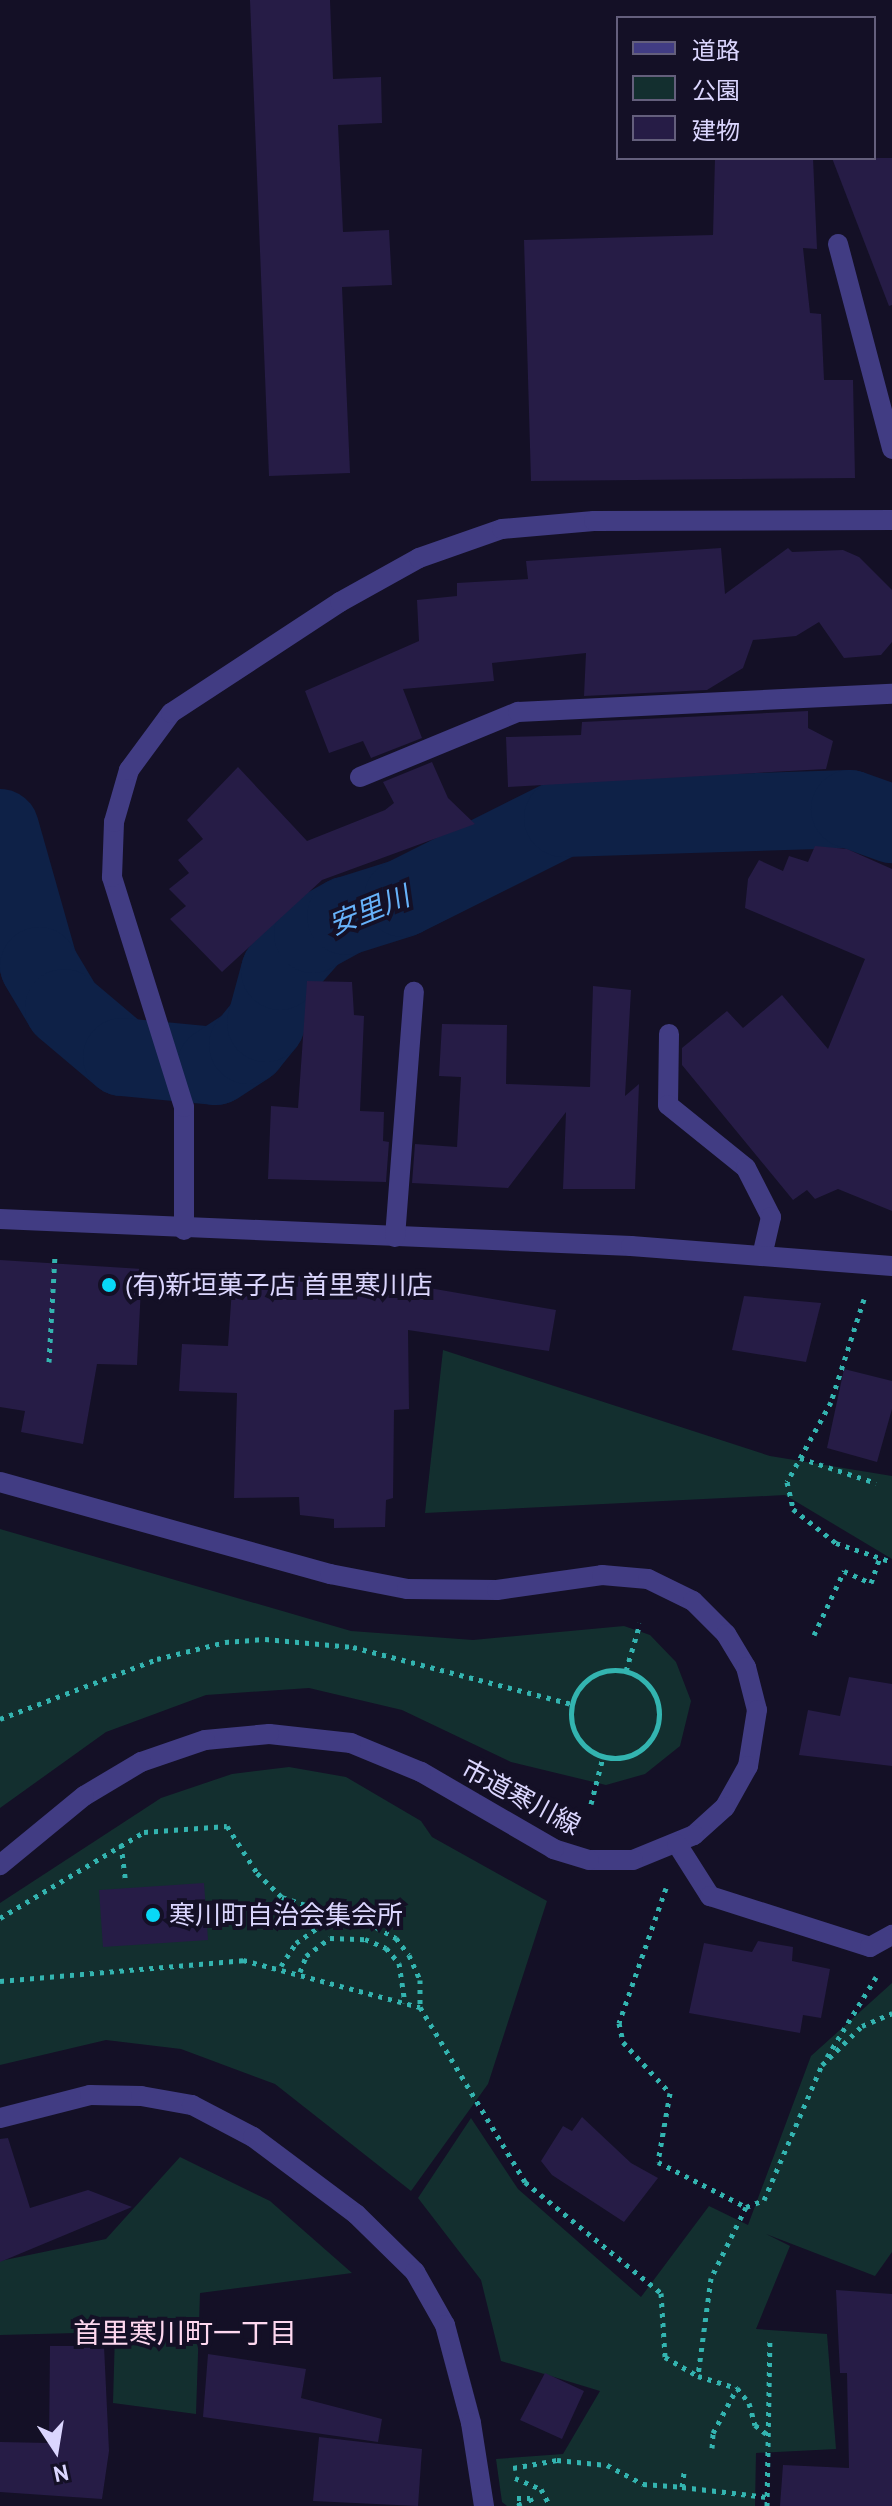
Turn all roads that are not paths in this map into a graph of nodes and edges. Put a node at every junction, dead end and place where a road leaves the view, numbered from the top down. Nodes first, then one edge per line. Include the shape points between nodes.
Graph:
1 (838, 244) dead end
2 (892, 449) edge
3 (892, 520) edge
4 (892, 694) edge
5 (360, 777) dead end
6 (414, 992) dead end
7 (669, 1034) dead end
8 (0, 1219) edge
9 (184, 1230) junction
10 (395, 1237) junction
11 (762, 1256) junction
12 (892, 1266) edge
13 (0, 1482) edge
14 (677, 1844) junction
15 (0, 1865) edge
16 (892, 1935) edge
17 (0, 2118) edge
18 (484, 2506) edge

1 - 2 street
3 - 9 street via 594,521 502,529 419,558 198,692 143,745 129,770 114,822 112,877 184,1107
4 - 5 street via 518,712
6 - 10 street
7 - 11 street via 668,1105 746,1168 771,1217
8 - 9 street
9 - 10 street
10 - 11 street
11 - 12 street
13 - 14 street, 市道寒川線 via 381,1585 471,1591 618,1574 648,1579 680,1593 733,1644 746,1667 757,1710 752,1752 733,1796 706,1826
14 - 15 street, 市道寒川線 via 633,1860 589,1860 536,1841 383,1755 320,1737 269,1734 205,1740 141,1762 84,1796
14 - 16 street via 710,1896 870,1947
17 - 18 street via 90,2095 192,2105 253,2137 356,2214 415,2272 445,2325 467,2404

